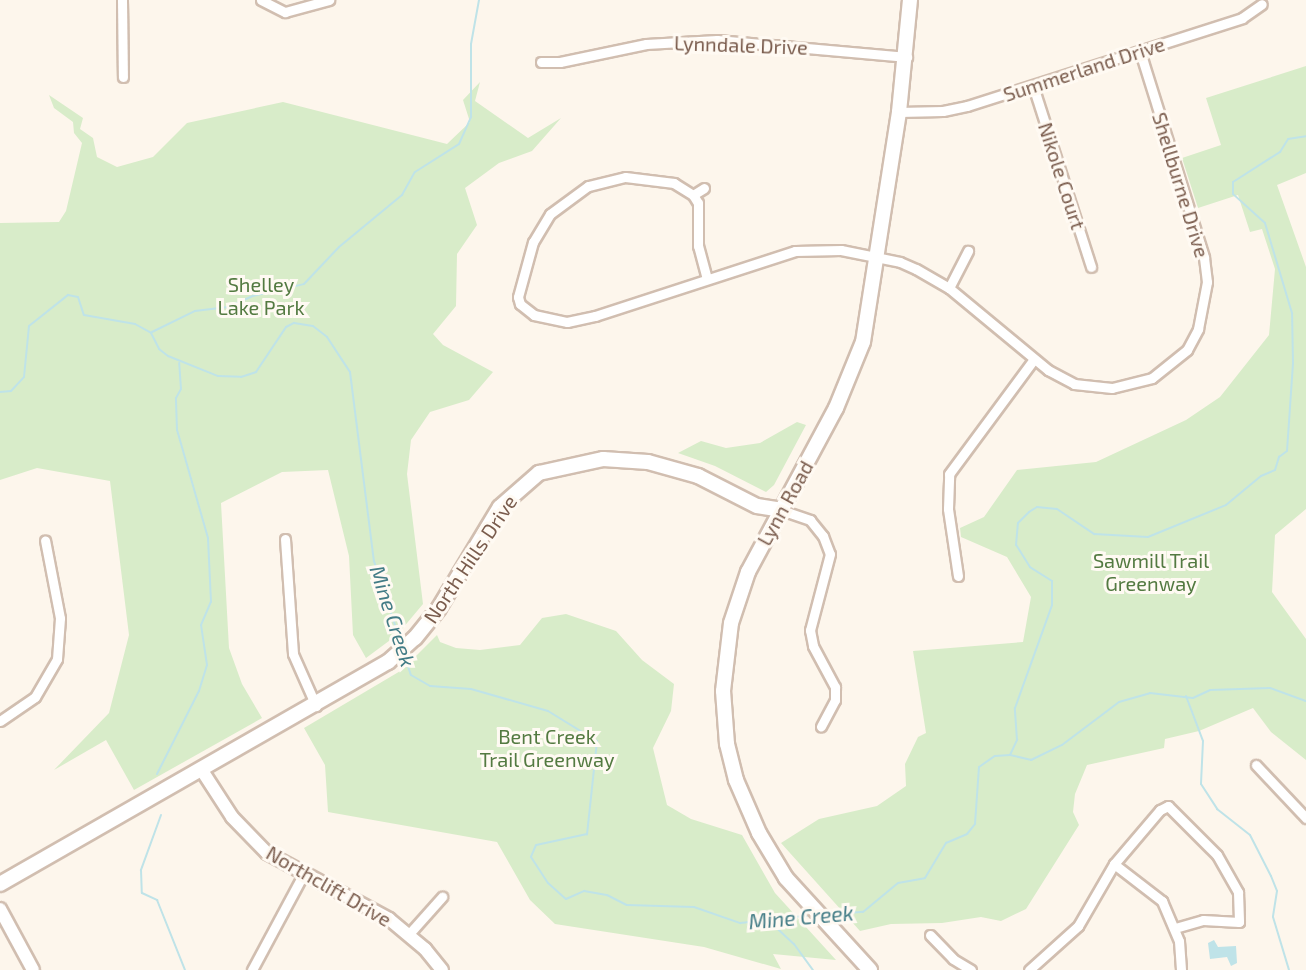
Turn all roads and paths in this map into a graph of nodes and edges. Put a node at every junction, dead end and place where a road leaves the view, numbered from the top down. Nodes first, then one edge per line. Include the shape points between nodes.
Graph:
1 (122, 0) edge
2 (261, 0) edge
3 (329, 0) edge
4 (910, 0) edge
5 (1262, 4) dead end
6 (1140, 52) junction
7 (907, 57) junction
8 (541, 62) dead end
9 (123, 77) dead end
10 (1033, 86) junction
11 (899, 112) junction
12 (704, 188) dead end
13 (693, 195) junction
14 (968, 251) dead end
15 (876, 258) junction
16 (1091, 267) dead end
17 (707, 279) junction
18 (949, 288) junction
19 (1034, 359) junction
20 (781, 510) junction
21 (285, 539) dead end
22 (45, 540) dead end
23 (958, 576) dead end
24 (316, 706) junction
25 (0, 721) edge
26 (821, 726) dead end
27 (1256, 765) dead end
28 (201, 769) junction
29 (1306, 818) edge
30 (1114, 864) junction
31 (303, 874) junction
32 (0, 884) edge
33 (442, 897) dead end
34 (0, 909) edge
35 (1175, 928) junction
36 (408, 934) junction
37 (930, 935) dead end
38 (1033, 969) edge
39 (33, 970) edge
40 (252, 970) edge
41 (442, 970) edge
42 (870, 970) edge
43 (971, 970) edge
44 (1181, 970) edge

1 - 9 street
2 - 3 street via 285,12
4 - 7 main road, Lynn Road
5 - 6 street, Summerland Drive via 1242,18
6 - 10 street, Summerland Drive
6 - 19 street, Shellburne Drive via 1204,257 1206,303 1198,329 1187,350 1168,368 1133,385 1087,387 1048,370
7 - 8 street, Lynndale Drive via 717,40 646,44 560,62
7 - 11 main road, Lynn Road
10 - 11 street, Summerland Drive via 943,111
10 - 16 street, Nikole Court
11 - 15 main road, Lynn Road
12 - 13 street
13 - 17 street via 698,203 698,246
13 - 17 street, Shellburne Drive via 674,183 635,177 599,182 578,191 541,226 516,306 539,317 567,322
14 - 18 street
15 - 17 street, Shellburne Drive via 841,250 811,249
15 - 18 street, Shellburne Drive via 900,262
15 - 20 main road, Lynn Road via 863,342 836,408
18 - 19 street, Shellburne Drive
19 - 23 street via 949,474 948,509
20 - 24 main road, North Hills Drive via 757,506 698,476 648,462 603,459 545,471 520,486 500,507 439,608 404,650
20 - 26 street via 810,520 823,536 830,554 810,630 813,646 834,687 835,700
20 - 42 main road, Lynn Road via 740,594 726,652 723,691 727,744 736,780 759,833 786,878
21 - 24 street via 293,654
22 - 25 street via 60,618 57,659 35,697
24 - 28 main road, North Hills Drive
27 - 29 street
28 - 31 street, Northclift Drive via 218,798 251,837 267,853
28 - 32 main road, North Hills Drive
30 - 35 street via 1162,902
30 - 35 street via 1160,810 1168,807 1217,855 1238,892 1239,922 1203,920
30 - 38 street via 1078,927
31 - 36 street, Northclift Drive via 359,901
31 - 40 street
33 - 36 street
34 - 39 street
35 - 44 street
36 - 41 street, Northclift Drive
37 - 43 street via 953,959

